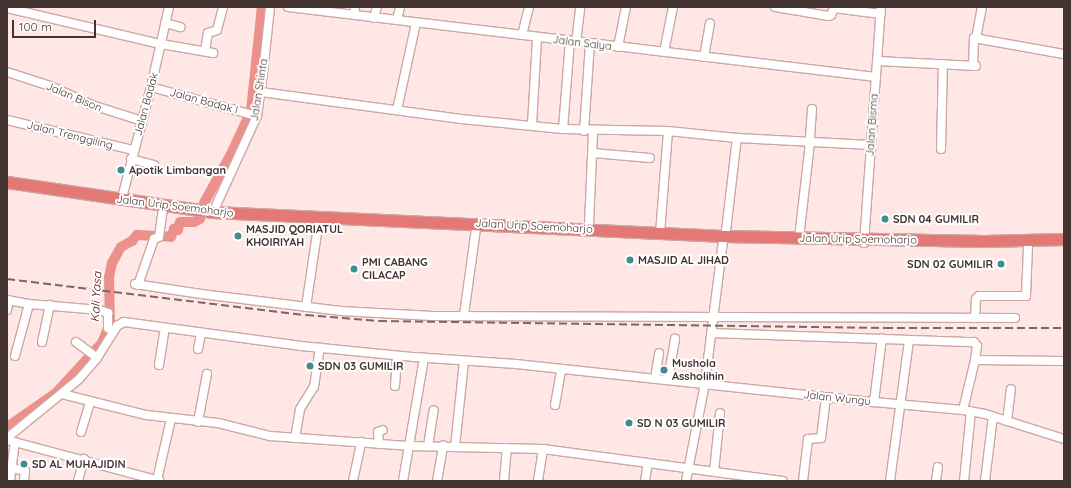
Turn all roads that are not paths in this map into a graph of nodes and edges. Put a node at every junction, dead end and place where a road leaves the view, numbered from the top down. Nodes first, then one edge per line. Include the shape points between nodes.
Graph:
1 (169, 7) edge
2 (223, 7) edge
3 (270, 7) edge
4 (288, 7) edge
5 (292, 7) edge
6 (377, 7) edge
7 (400, 7) edge
8 (529, 7) edge
9 (580, 7) edge
10 (626, 7) edge
11 (672, 7) edge
12 (775, 7) edge
13 (982, 7) edge
14 (7, 8) edge
15 (881, 10) edge
16 (354, 11) edge
17 (374, 18) junction
18 (397, 20) junction
19 (165, 23) junction
20 (416, 23) junction
21 (710, 24) dead end
22 (180, 27) dead end
23 (522, 36) junction
24 (537, 37) junction
25 (976, 38) junction
26 (573, 42) junction
27 (160, 44) junction
28 (590, 44) junction
29 (618, 47) junction
30 (664, 52) junction
31 (1064, 54) edge
32 (704, 57) junction
33 (877, 61) junction
34 (943, 64) junction
35 (7, 72) edge
36 (876, 77) junction
37 (151, 87) junction
38 (261, 92) junction
39 (812, 109) dead end
40 (397, 110) junction
41 (252, 114) junction
42 (7, 120) edge
43 (142, 121) junction
44 (532, 125) junction
45 (563, 129) junction
46 (589, 131) junction
47 (668, 131) junction
48 (737, 138) junction
49 (810, 141) junction
50 (871, 145) junction
51 (941, 149) dead end
52 (133, 150) junction
53 (593, 153) junction
54 (650, 158) dead end
55 (131, 159) junction
56 (154, 165) dead end
57 (7, 182) edge
58 (7, 186) edge
59 (120, 199) junction
60 (163, 209) junction
61 (214, 212) junction
62 (336, 219) junction
63 (319, 220) junction
64 (476, 228) junction
65 (587, 229) junction
66 (660, 233) junction
67 (724, 238) junction
68 (799, 238) junction
69 (1064, 239) edge
70 (864, 241) junction
71 (1028, 246) junction
72 (1064, 247) edge
73 (8, 300) edge
74 (29, 304) junction
75 (50, 305) junction
76 (306, 307) junction
77 (7, 310) edge
78 (464, 315) junction
79 (713, 316) junction
80 (975, 318) junction
81 (1015, 318) dead end
82 (165, 328) junction
83 (111, 330) junction
84 (201, 333) junction
85 (711, 333) junction
86 (882, 338) junction
87 (675, 339) dead end
88 (909, 340) junction
89 (42, 342) dead end
90 (76, 342) dead end
91 (320, 347) junction
92 (198, 349) dead end
93 (659, 353) dead end
94 (15, 356) dead end
95 (94, 356) junction
96 (397, 356) junction
97 (424, 358) junction
98 (975, 360) junction
99 (1064, 361) edge
100 (464, 362) junction
101 (158, 365) dead end
102 (561, 370) junction
103 (207, 374) dead end
104 (654, 379) junction
105 (668, 380) junction
106 (705, 383) junction
107 (395, 386) dead end
108 (1011, 389) dead end
109 (62, 394) junction
110 (826, 397) junction
111 (874, 402) junction
112 (90, 403) junction
113 (555, 405) dead end
114 (901, 405) junction
115 (434, 410) dead end
116 (967, 410) junction
117 (720, 413) dead end
118 (993, 416) junction
119 (170, 421) junction
120 (1007, 421) junction
121 (198, 422) junction
122 (383, 430) dead end
123 (81, 432) dead end
124 (295, 438) junction
125 (1064, 439) edge
126 (10, 440) edge
127 (362, 442) junction
128 (379, 444) junction
129 (408, 446) junction
130 (428, 446) junction
131 (443, 446) junction
132 (455, 446) junction
133 (508, 448) junction
134 (543, 449) junction
135 (84, 459) junction
136 (648, 463) junction
137 (938, 467) dead end
138 (12, 468) junction
139 (689, 469) junction
140 (714, 472) junction
141 (146, 479) edge
142 (10, 481) edge
143 (24, 481) edge
144 (78, 481) edge
145 (158, 481) edge
146 (353, 481) edge
147 (403, 481) edge
148 (437, 481) edge
149 (504, 481) edge
150 (538, 481) edge
151 (645, 481) edge
152 (686, 481) edge
153 (783, 481) edge
154 (803, 481) edge
155 (890, 481) edge
156 (936, 481) edge
157 (964, 481) edge
158 (985, 481) edge

1 - 19 street, Jalan Badak
2 - 27 street via 217,30 208,33 209,52
3 - 38 street, Jalan Shinta
4 - 5 street, Jalan Salya
5 - 16 street, Jalan Salya
6 - 17 street
7 - 18 street
8 - 23 street
9 - 26 street
10 - 29 street
11 - 30 street
12 - 15 street via 828,16 834,8
13 - 25 street
14 - 27 street
15 - 33 street, Jalan Bisma
16 - 17 street, Jalan Salya
17 - 18 street, Jalan Salya
18 - 20 street, Jalan Salya
19 - 22 street
19 - 27 street, Jalan Badak
20 - 23 street, Jalan Salya
20 - 40 street
21 - 32 street
23 - 24 street, Jalan Salya
24 - 26 street, Jalan Salya
24 - 44 street
25 - 31 street
25 - 34 street via 975,66
26 - 28 street, Jalan Salya
26 - 45 street
27 - 37 street, Jalan Badak
28 - 29 street, Jalan Salya
28 - 46 street
29 - 30 street, Jalan Salya
30 - 32 street, Jalan Salya
32 - 36 street, Jalan Salya
33 - 34 street
33 - 36 street, Jalan Bisma
34 - 51 street
35 - 43 street, Jalan Bison via 50,86 92,105
36 - 50 street, Jalan Bisma
37 - 41 street, Jalan Badak I
37 - 43 street, Jalan Badak
38 - 40 street
38 - 41 street, Jalan Shinta
39 - 49 street
40 - 44 street
41 - 61 street, Jalan Shinta
42 - 52 street, Jalan Trenggiling
43 - 52 street, Jalan Badak
44 - 45 street
45 - 46 street
46 - 47 street
46 - 53 street
47 - 48 street
47 - 66 street
48 - 49 street
48 - 67 street
49 - 50 street
49 - 68 street
50 - 70 street, Jalan Bisma
52 - 55 street, Jalan Badak
53 - 54 street
53 - 65 street
55 - 56 street
55 - 59 street, Jalan Badak
57 - 59 highway, Jalan Urip Soemoharjo
58 - 60 highway, Jalan Urip Soemoharjo
59 - 61 highway, Jalan Urip Soemoharjo
60 - 63 highway, Jalan Urip Soemoharjo via 212,215
60 - 76 street via 159,236 153,240 137,285
61 - 62 highway, Jalan Urip Soemoharjo
62 - 63 highway, Jalan Urip Soemoharjo
62 - 64 highway, Jalan Urip Soemoharjo
62 - 65 highway, Jalan Urip Soemoharjo
63 - 76 street
64 - 67 highway, Jalan Urip Soemoharjo
64 - 78 street
65 - 66 highway, Jalan Urip Soemoharjo
66 - 67 highway, Jalan Urip Soemoharjo
67 - 68 highway, Jalan Urip Soemoharjo
67 - 70 highway, Jalan Urip Soemoharjo
67 - 79 street
68 - 70 highway, Jalan Urip Soemoharjo
69 - 70 highway, Jalan Urip Soemoharjo
70 - 71 highway, Jalan Urip Soemoharjo
71 - 72 highway, Jalan Urip Soemoharjo
71 - 80 street via 1026,296 979,296 976,299
73 - 74 street
73 - 77 street
74 - 75 street
74 - 94 street
75 - 83 street via 106,311
75 - 89 street
76 - 78 street via 341,311
78 - 79 street
79 - 80 street
79 - 85 street
80 - 81 street
82 - 83 street, Jalan Wungu via 124,322
82 - 84 street, Jalan Wungu
82 - 101 street
83 - 95 street
84 - 91 street, Jalan Wungu
84 - 92 street
85 - 86 street
85 - 106 street
86 - 88 street
86 - 111 street
87 - 105 street
88 - 98 street via 974,342 978,346
88 - 114 street
90 - 95 street
91 - 96 street, Jalan Wungu
91 - 124 street via 313,389 300,409
93 - 104 street
95 - 109 street
96 - 97 street, Jalan Wungu
96 - 107 street
97 - 100 street, Jalan Wungu
97 - 129 street
98 - 99 street
98 - 116 street
100 - 102 street, Jalan Wungu via 516,364
100 - 132 street
102 - 104 street, Jalan Wungu
102 - 113 street
103 - 121 street
104 - 105 street, Jalan Wungu
105 - 106 street, Jalan Wungu
106 - 110 street, Jalan Wungu
106 - 139 street
108 - 120 street
109 - 112 street
109 - 126 street
110 - 111 street, Jalan Wungu
110 - 154 street via 821,438 808,439
111 - 114 street, Jalan Wungu
112 - 119 street
112 - 123 street
114 - 116 street, Jalan Wungu
114 - 155 street
115 - 130 street
116 - 118 street, Jalan Wungu
116 - 157 street
117 - 140 street
118 - 120 street, Jalan Wungu
118 - 158 street
119 - 121 street
119 - 145 street
120 - 125 street, Jalan Wungu
121 - 124 street
122 - 128 street via 378,432
124 - 127 street
126 - 135 street
126 - 138 street
127 - 128 street
127 - 146 street
128 - 129 street
129 - 130 street
129 - 147 street
130 - 131 street
131 - 132 street
131 - 148 street
132 - 133 street
133 - 134 street
133 - 149 street
134 - 136 street
134 - 150 street
135 - 141 street
135 - 144 street
136 - 139 street
136 - 151 street
137 - 156 street
138 - 142 street
138 - 143 street via 25,471
139 - 140 street
139 - 152 street
140 - 153 street
141 - 145 street

